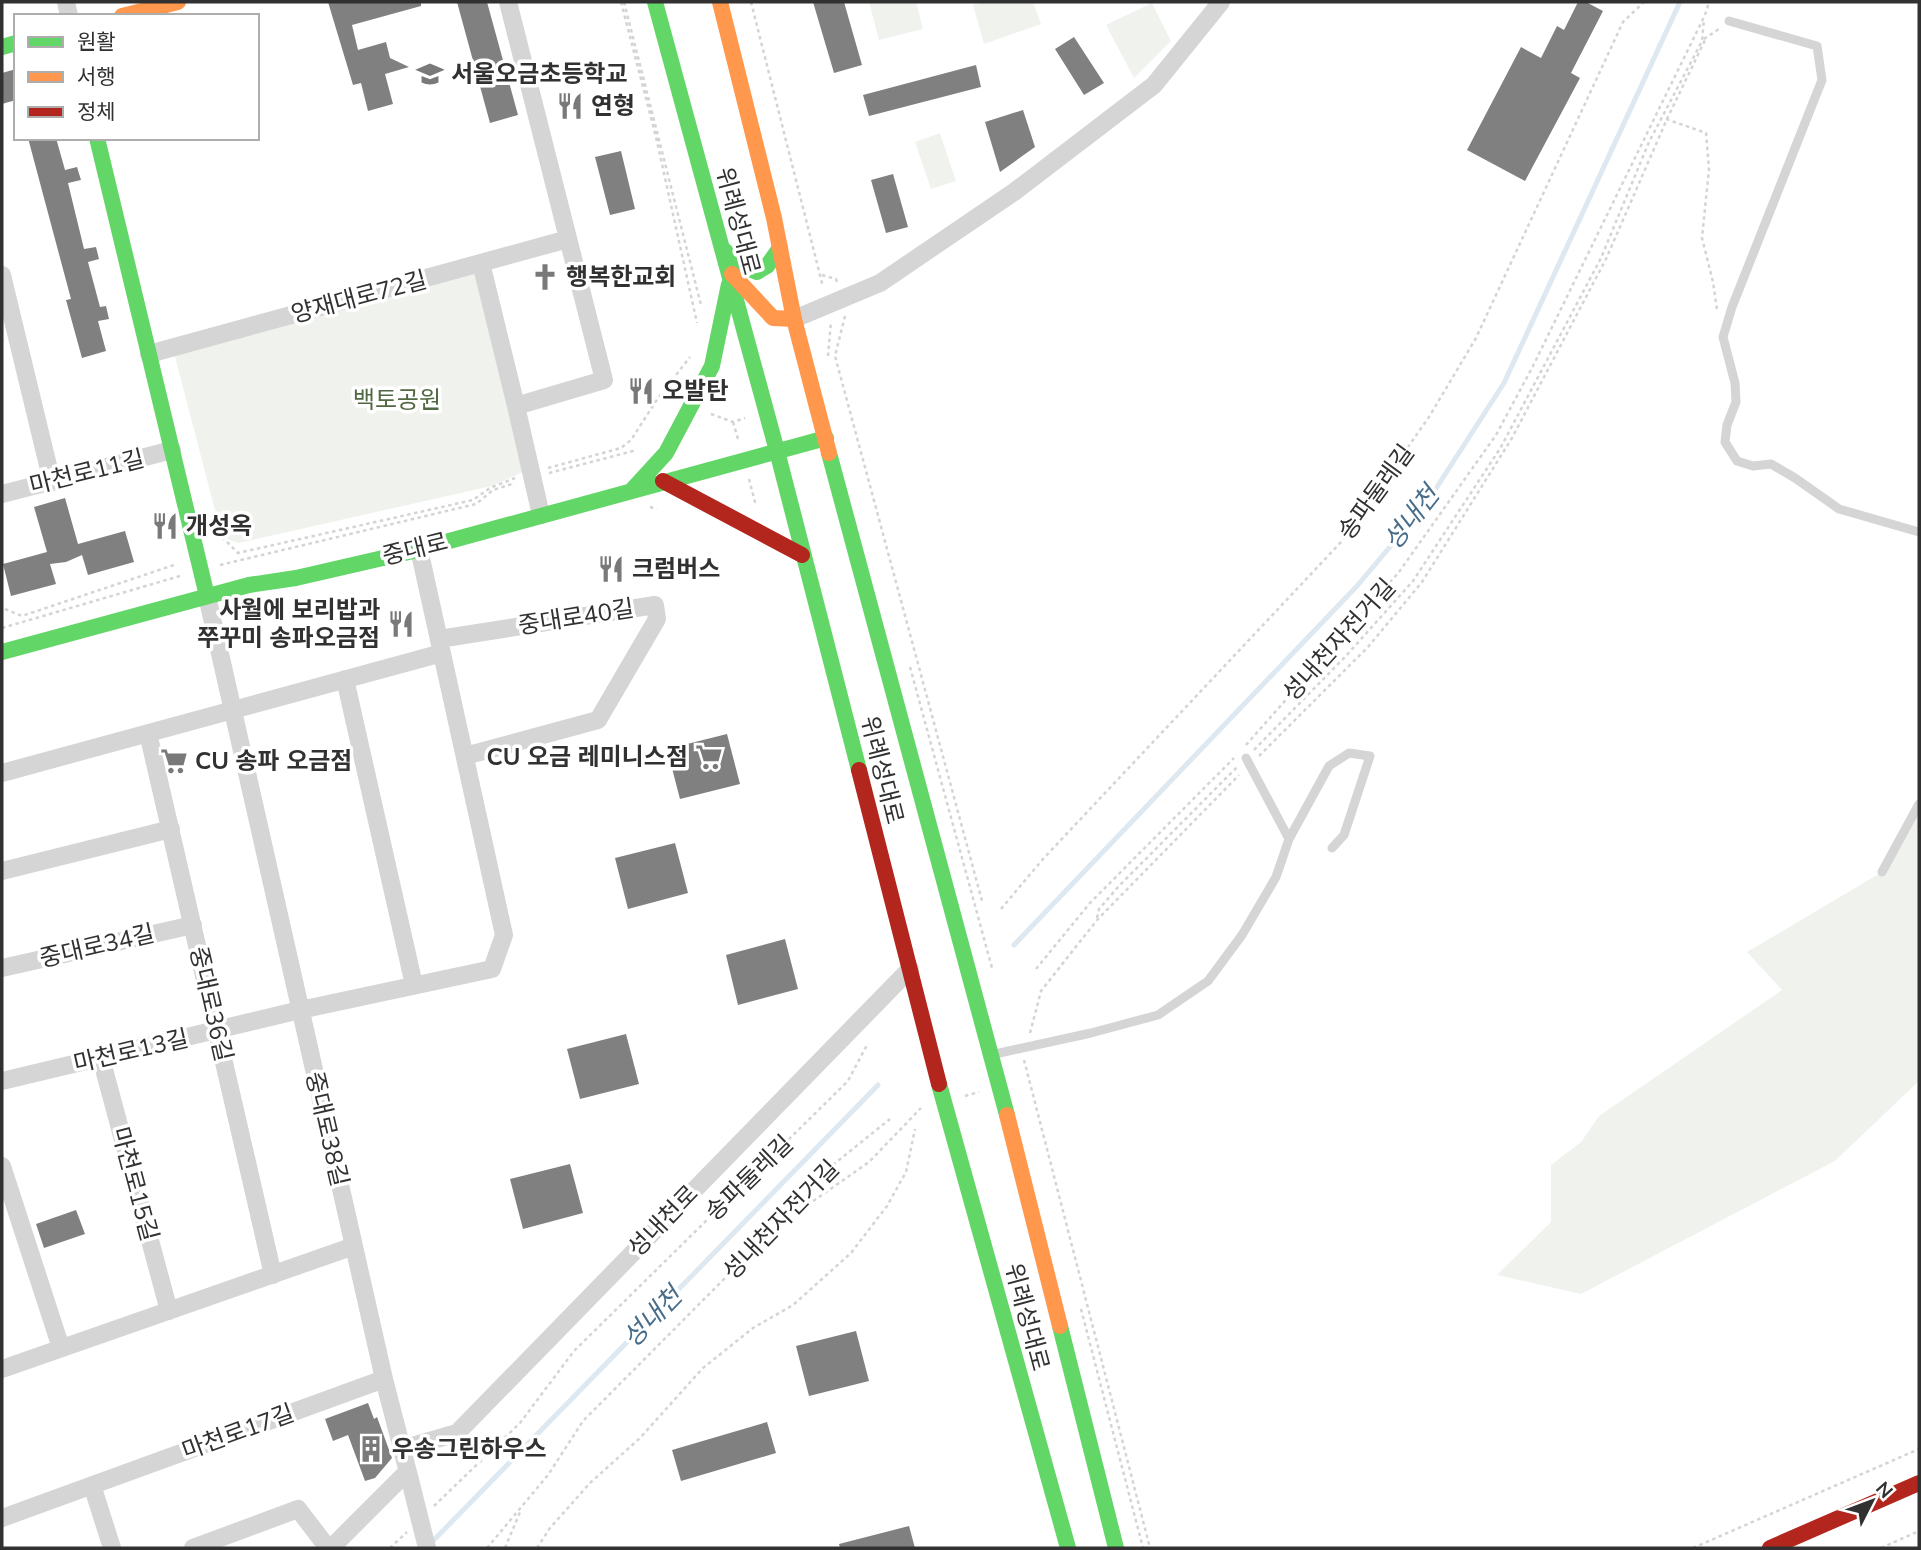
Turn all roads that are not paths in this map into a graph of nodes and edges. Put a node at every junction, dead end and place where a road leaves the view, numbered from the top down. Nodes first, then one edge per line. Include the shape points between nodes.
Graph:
1 (173, 2) edge
2 (508, 2) edge
3 (654, 2) edge
4 (720, 2) edge
5 (1221, 2) edge
6 (129, 14) edge
7 (1729, 21) road end
8 (97, 140) edge
9 (568, 239) junction
10 (722, 248) junction
11 (780, 248) junction
12 (481, 263) junction
13 (729, 273) junction
14 (2, 275) edge
15 (794, 318) junction
16 (149, 354) junction
17 (516, 406) junction
18 (826, 438) junction
19 (172, 450) junction
20 (777, 451) junction
21 (663, 481) junction
22 (52, 482) junction
23 (633, 489) junction
24 (2, 494) edge
25 (541, 515) junction
26 (1919, 532) edge
27 (419, 549) junction
28 (802, 555) junction
29 (207, 596) junction
30 (441, 646) junction
31 (2, 652) edge
32 (345, 680) junction
33 (232, 709) junction
34 (148, 733) junction
35 (465, 756) junction
36 (1248, 762) road end
37 (2, 773) edge
38 (1919, 804) edge
39 (170, 829) junction
40 (1289, 839) junction
41 (1332, 848) dead end
42 (2, 871) edge
43 (1882, 872) dead end
44 (193, 925) junction
45 (2, 968) edge
46 (910, 969) junction
47 (414, 985) junction
48 (300, 1010) junction
49 (217, 1030) junction
50 (991, 1055) junction
51 (101, 1058) junction
52 (2, 1081) edge
53 (2, 1166) edge
54 (354, 1247) junction
55 (273, 1275) junction
56 (169, 1311) junction
57 (61, 1348) junction
58 (2, 1368) edge
59 (384, 1379) junction
60 (402, 1449) junction
61 (408, 1476) junction
62 (1919, 1483) edge
63 (92, 1485) junction
64 (2, 1518) edge
65 (112, 1548) edge
66 (193, 1548) edge
67 (330, 1548) edge
68 (427, 1548) edge
69 (1068, 1548) edge
70 (1116, 1548) edge
71 (1770, 1548) edge

1 - 6 main road
2 - 9 street
3 - 10 main road, 위례성대로
4 - 11 main road, 위례성대로
5 - 15 street via 1154,85 1014,192 880,283
7 - 26 lane via 1817,46 1822,80 1723,337 1736,402 1725,442 1737,461 1753,466 1771,464 1839,509
8 - 16 main road
9 - 12 street, 양재대로72길
9 - 17 street via 604,380
10 - 11 main road via 754,272 762,270
10 - 13 main road, 위례성대로
11 - 15 main road, 위례성대로
12 - 16 street, 양재대로72길
12 - 17 street
13 - 15 main road via 774,318
13 - 20 main road, 위례성대로
13 - 23 main road via 712,366 666,453
14 - 22 street
15 - 18 main road, 위례성대로
16 - 19 main road
17 - 25 street
18 - 20 main road, 중대로
18 - 50 main road, 위례성대로
19 - 22 street, 마천로11길
19 - 29 main road
20 - 21 main road, 중대로
20 - 28 main road, 위례성대로
21 - 23 main road, 중대로
21 - 28 main road
22 - 24 street, 마천로11길
23 - 25 main road, 중대로
25 - 27 main road, 중대로
27 - 29 main road, 중대로
27 - 30 street
28 - 46 main road, 위례성대로
29 - 31 main road, 중대로
29 - 33 street, 중대로38길
30 - 32 street
30 - 35 street
30 - 35 street, 중대로40길 via 654,605 657,619 598,720
32 - 33 street
32 - 47 street
33 - 34 street
33 - 48 street, 중대로38길
34 - 37 street
34 - 39 street, 중대로36길
35 - 47 street via 504,935 492,969
36 - 40 lane
38 - 43 lane
39 - 42 street
39 - 44 street, 중대로36길
40 - 41 lane via 1329,766 1349,753 1370,756 1345,835
40 - 50 lane via 1276,877 1208,981 1158,1015
44 - 45 street, 중대로34길
44 - 49 street, 중대로36길
46 - 60 street, 성내천로 via 457,1433
46 - 69 main road, 위례성대로
47 - 48 street
48 - 49 street, 마천로13길
48 - 54 street, 중대로38길
49 - 51 street, 마천로13길
49 - 55 street, 중대로36길
50 - 70 main road, 위례성대로
51 - 52 street, 마천로13길
51 - 56 street, 마천로15길
53 - 57 street
54 - 55 street
54 - 59 street, 중대로38길
55 - 56 street
56 - 57 street
57 - 58 street
59 - 60 street, 중대로38길
59 - 63 street, 마천로17길
60 - 61 street, 중대로38길
61 - 67 street
61 - 68 street, 중대로38길, bridge
62 - 71 main road
63 - 64 street, 마천로17길
63 - 65 street
66 - 67 street via 298,1509

